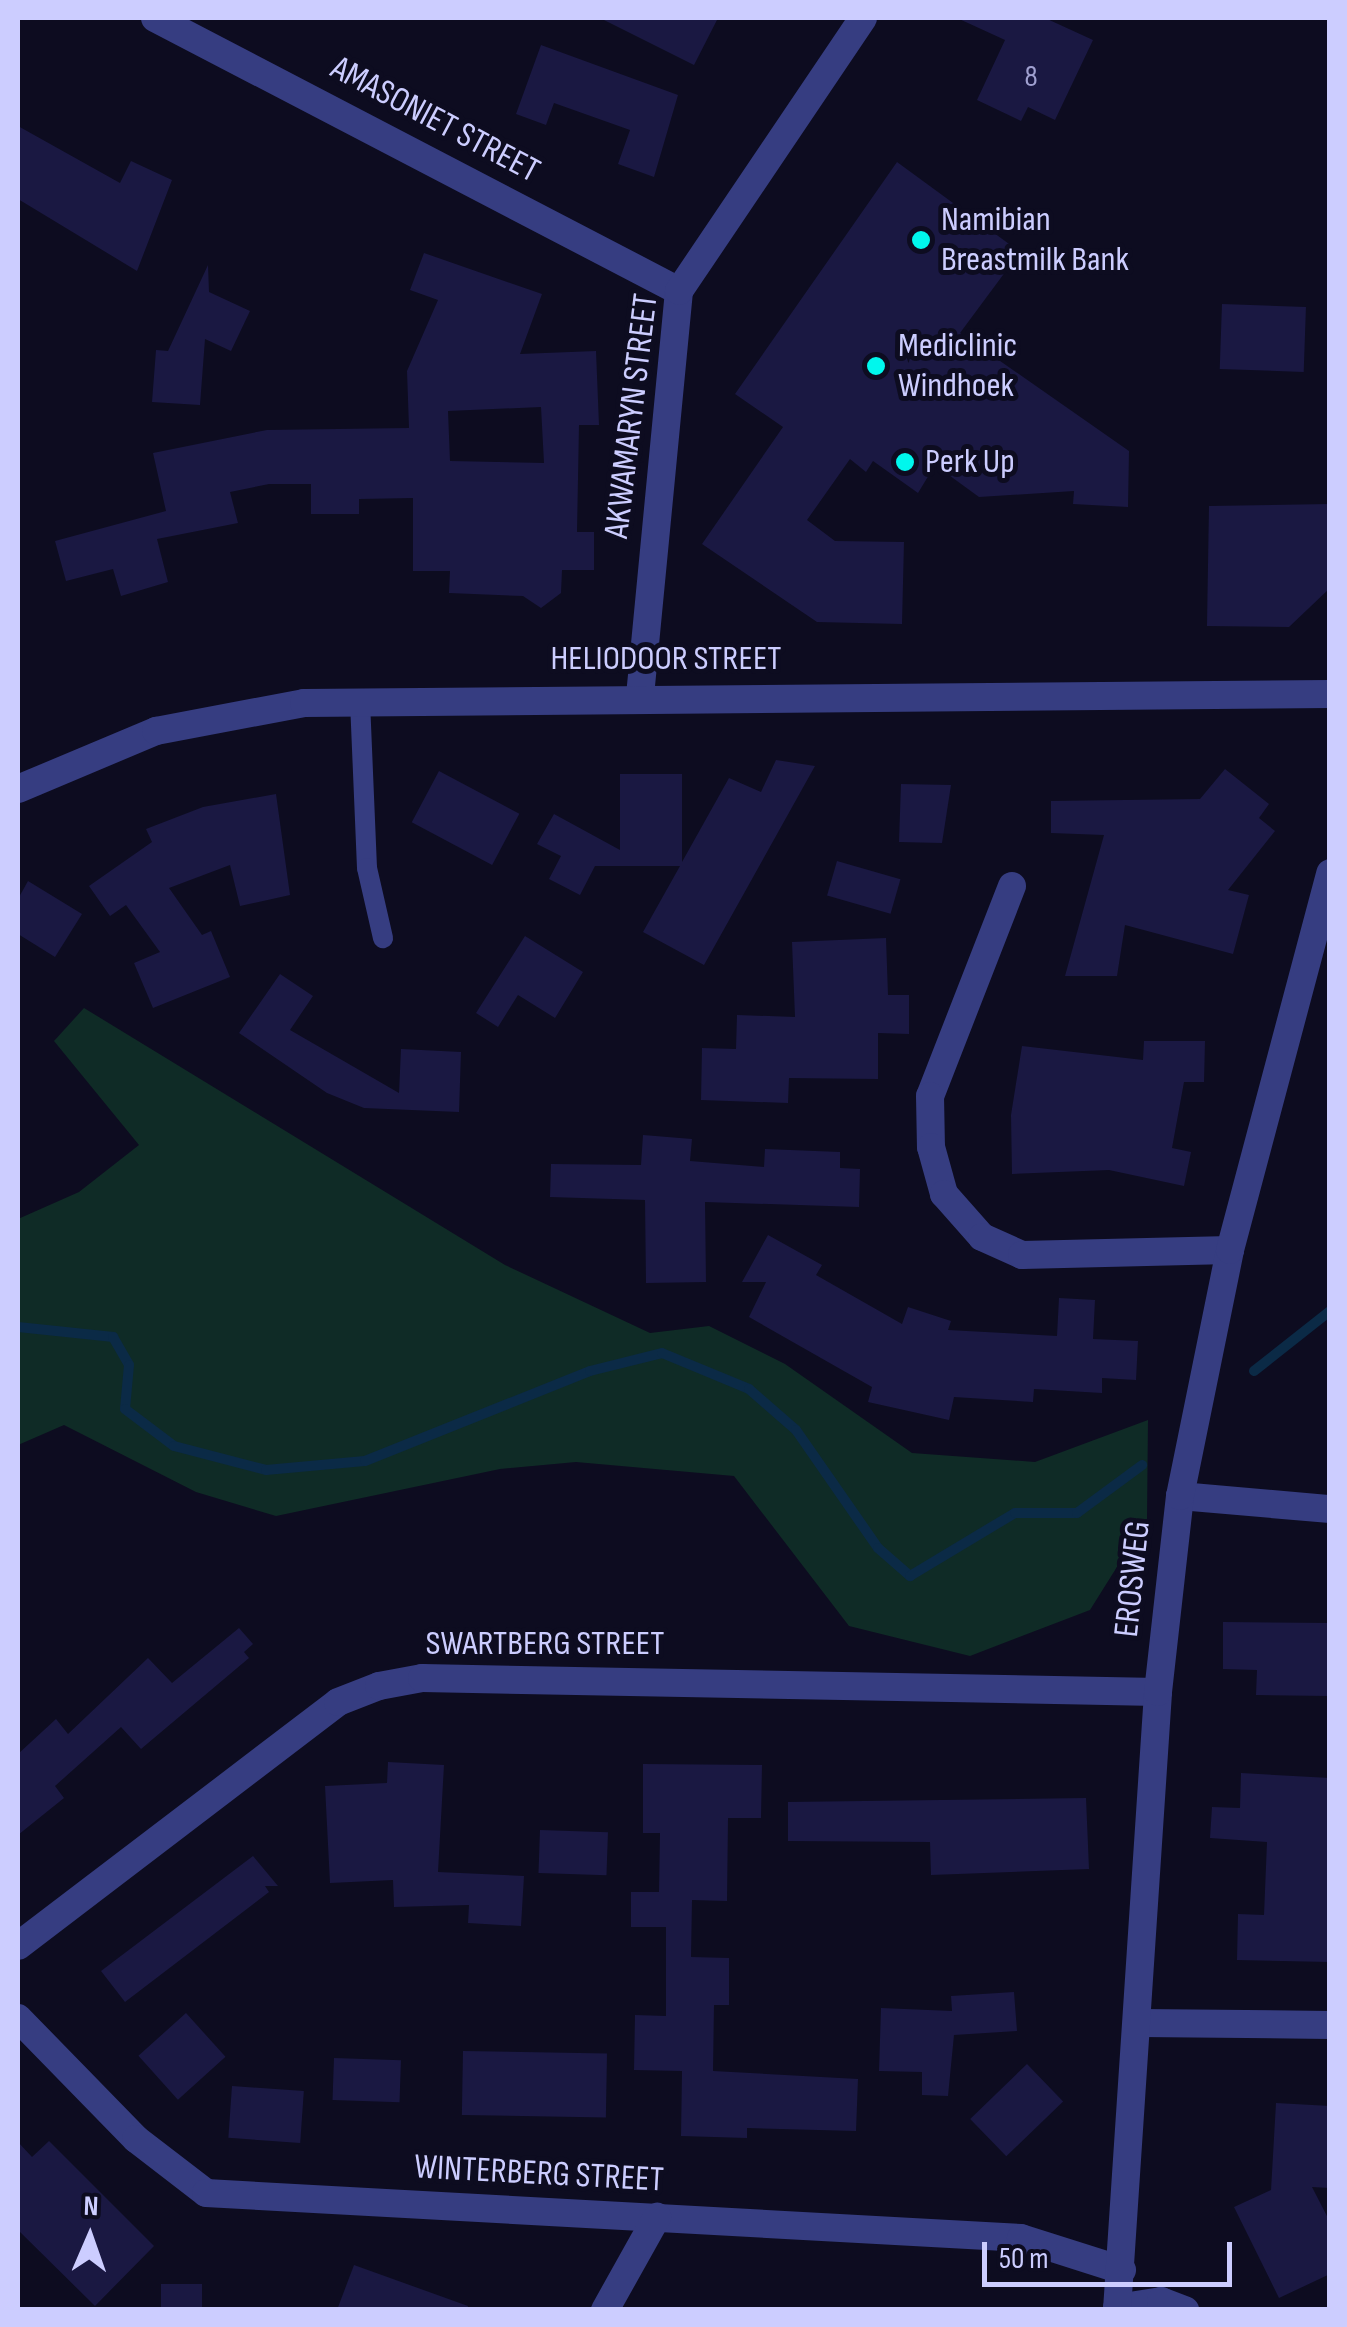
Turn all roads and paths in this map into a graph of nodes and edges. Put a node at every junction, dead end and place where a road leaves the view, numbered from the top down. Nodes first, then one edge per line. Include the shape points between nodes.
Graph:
1 (155, 18) edge
2 (863, 18) edge
3 (206, 29) edge
4 (679, 291) junction
5 (1330, 694) edge
6 (640, 696) junction
7 (360, 701) junction
8 (18, 788) edge
9 (1330, 874) edge
10 (1012, 886) dead end
11 (382, 938) dead end
12 (1230, 1250) junction
13 (1180, 1496) junction
14 (1330, 1509) edge
15 (1158, 1692) junction
16 (18, 1946) edge
17 (18, 2018) edge
18 (1141, 2023) junction
19 (1330, 2025) edge
20 (657, 2217) junction
21 (1122, 2270) junction
22 (1117, 2309) edge
23 (604, 2310) edge
24 (1185, 2310) edge

1 - 3 street, AMASONIET STREET
2 - 4 street, AKWAMARYN STREET
3 - 4 street, AMASONIET STREET
4 - 6 street, AKWAMARYN STREET
5 - 6 street, HELIODOOR STREET
6 - 7 street, HELIODOOR STREET
7 - 8 street, HELIODOOR STREET via 304,703 156,731
7 - 11 lane via 367,868
9 - 12 street, EROSWEG
10 - 12 street via 930,1096 931,1147 944,1194 982,1237 1022,1255
12 - 13 street, EROSWEG
13 - 14 street
13 - 15 street, EROSWEG
15 - 16 street, SWARTBERG STREET via 422,1678 378,1686 338,1702
15 - 18 street, EROSWEG
17 - 20 street, WINTERBERG STREET via 136,2139 206,2193
18 - 19 street
18 - 21 street, EROSWEG
20 - 21 street, WINTERBERG STREET via 1021,2238
20 - 23 street
21 - 22 street, EROSWEG
22 - 24 street via 1162,2302

